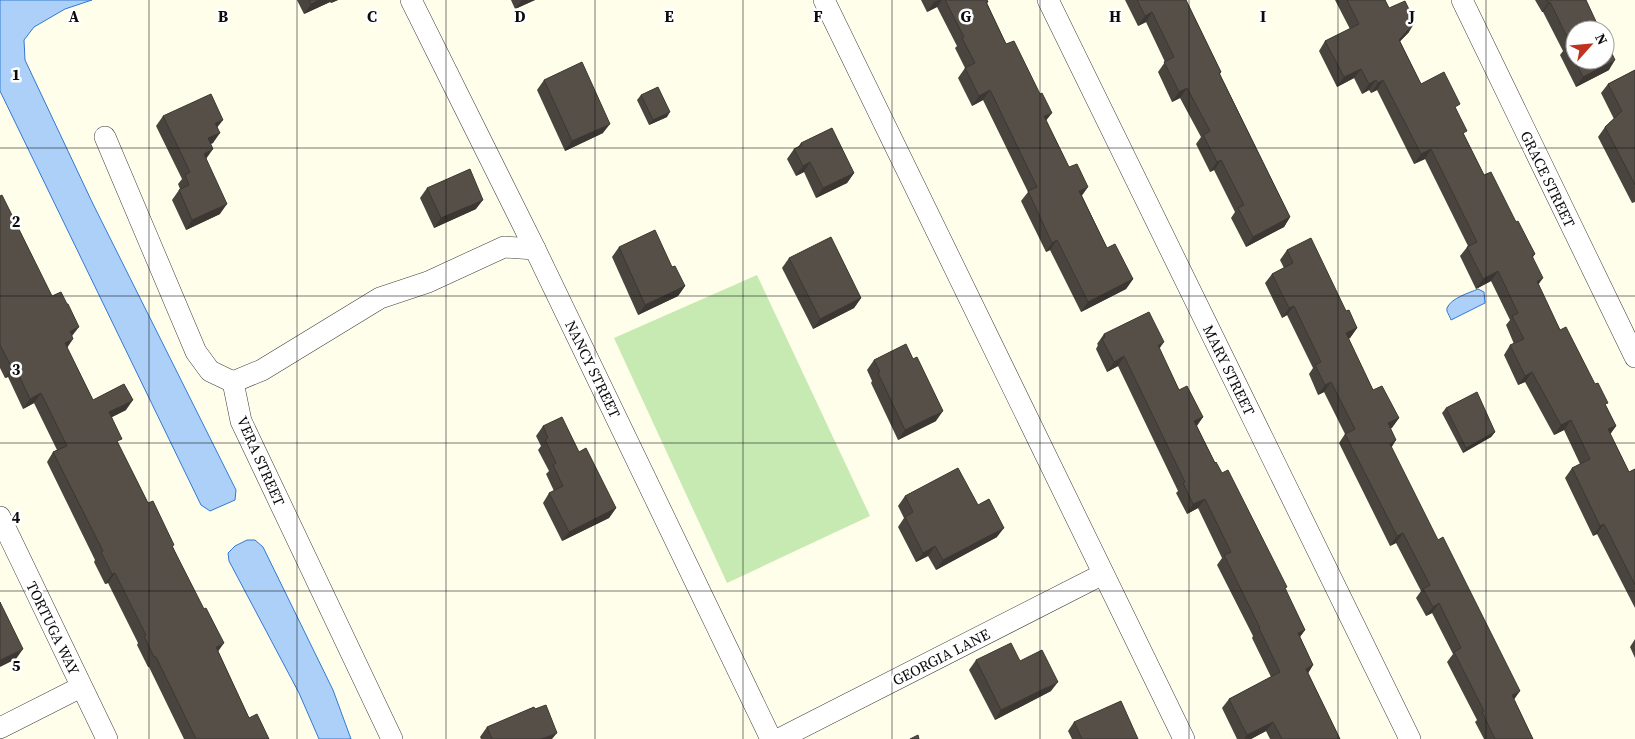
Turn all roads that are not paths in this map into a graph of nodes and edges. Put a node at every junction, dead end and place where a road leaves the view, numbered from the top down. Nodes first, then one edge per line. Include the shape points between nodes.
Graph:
1 (411, 0) edge
2 (824, 0) edge
3 (1048, 0) edge
4 (1462, 0) edge
5 (105, 137) dead end
6 (535, 249) junction
7 (1635, 358) edge
8 (233, 382) junction
9 (0, 517) edge
10 (1103, 574) junction
11 (81, 687) junction
12 (0, 728) edge
13 (107, 739) edge
14 (392, 739) edge
15 (771, 739) edge
16 (780, 739) edge
17 (1184, 739) edge
18 (1410, 739) edge

1 - 6 street, NANCY STREET
2 - 10 street
3 - 18 street, MARY STREET
4 - 7 street, GRACE STREET
5 - 8 street via 196,352 210,371
6 - 8 street via 504,247 428,282 380,298 262,370
6 - 15 street, NANCY STREET
8 - 14 street, VERA STREET via 241,421
9 - 11 street, TORTUGA WAY
10 - 16 street, GEORGIA LANE
10 - 17 street
11 - 12 street
11 - 13 street, TORTUGA WAY

